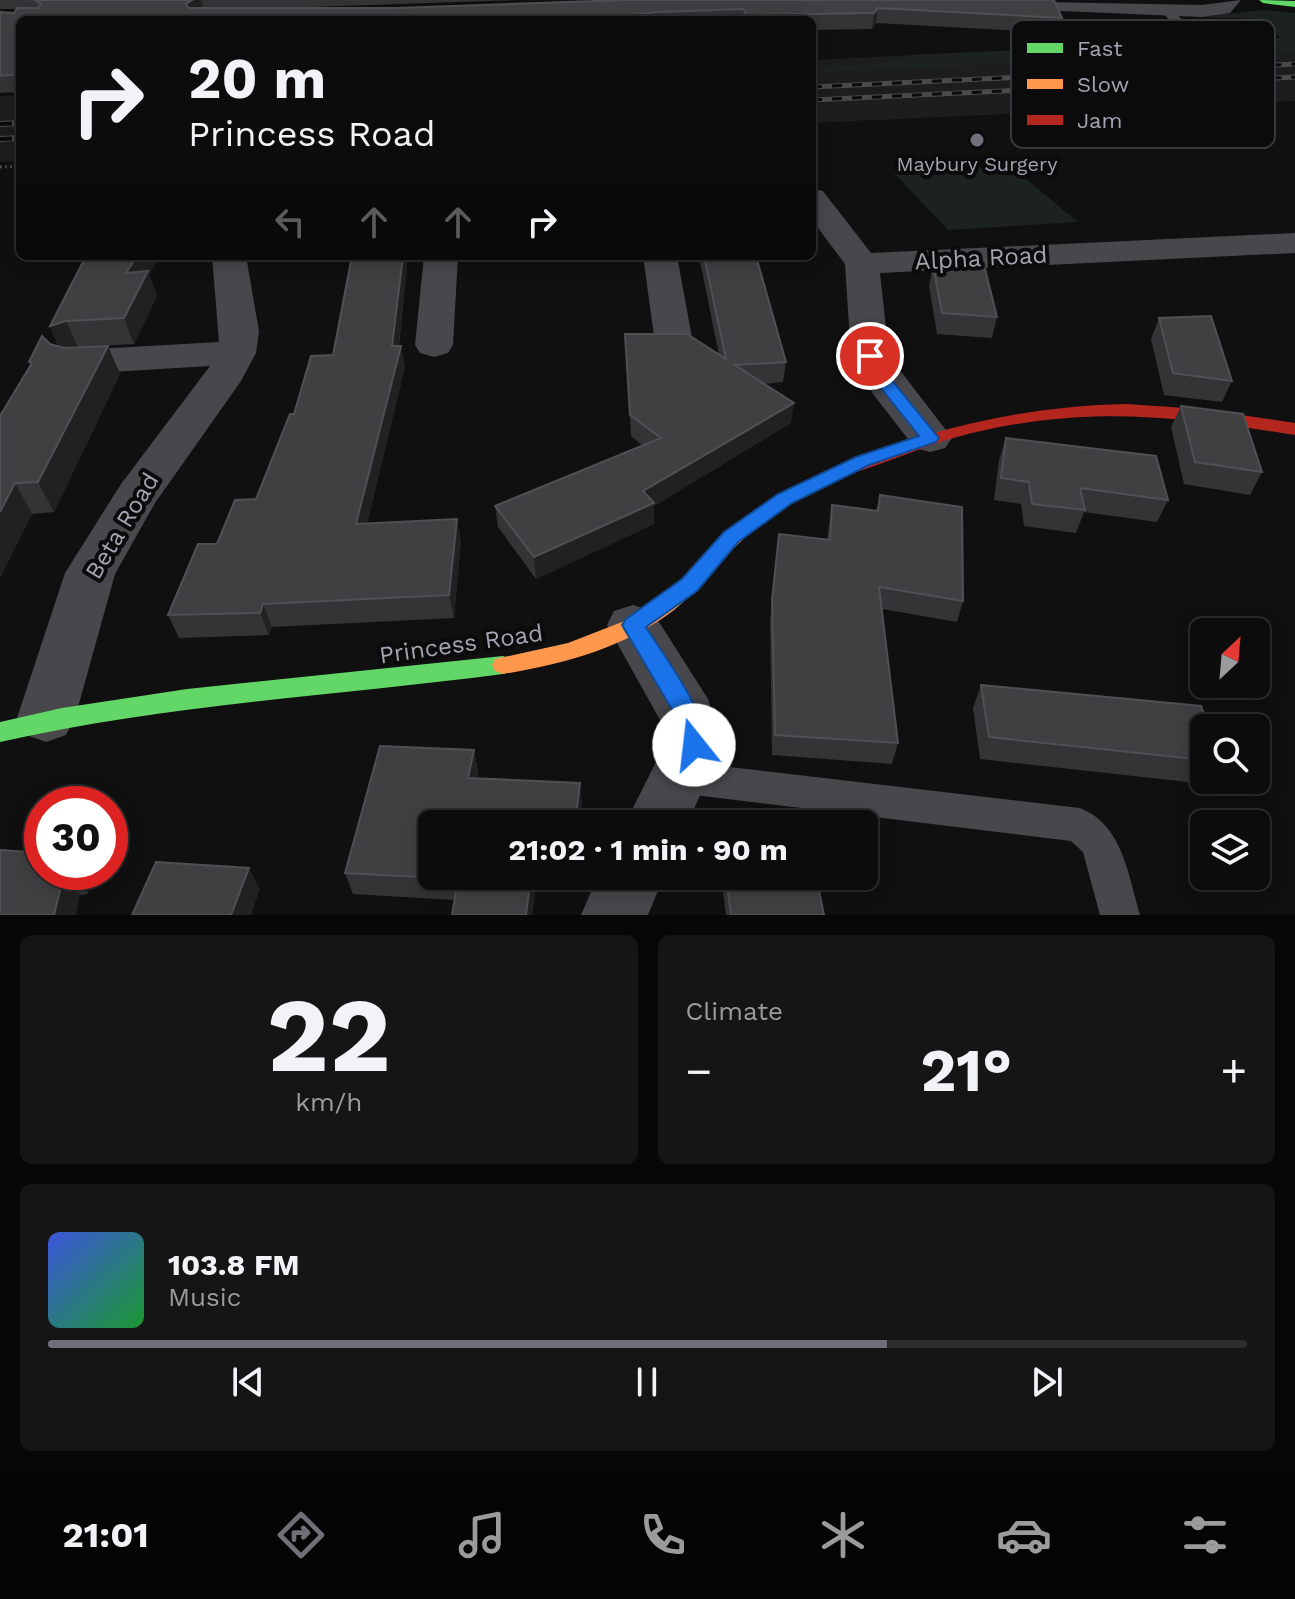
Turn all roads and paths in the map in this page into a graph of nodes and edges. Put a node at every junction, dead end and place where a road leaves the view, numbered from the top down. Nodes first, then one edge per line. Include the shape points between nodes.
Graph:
1 (946, 0) edge
2 (1230, 0) edge
3 (1263, 0) edge
4 (1295, 4) edge
5 (1168, 10) junction
6 (1177, 20) edge
7 (823, 225) edge
8 (1295, 243) edge
9 (230, 260) edge
10 (441, 260) edge
11 (661, 260) edge
12 (862, 264) junction
13 (674, 343) edge
14 (434, 345) dead end
15 (237, 353) junction
16 (78, 362) edge
17 (1295, 429) edge
18 (930, 438) junction
19 (633, 625) junction
20 (46, 718) junction
21 (0, 732) edge
22 (667, 800) edge
23 (626, 890) edge
24 (614, 915) edge
25 (1120, 915) edge

1 - 5 street
2 - 5 street via 1222,8
3 - 4 street
5 - 6 lane
7 - 12 street
8 - 12 street, Alpha Road
9 - 15 street via 240,331
10 - 14 street
11 - 13 street
12 - 18 street via 870,356
15 - 16 street
15 - 20 street, Beta Road via 137,495 90,573
17 - 18 street, Princess Road via 1154,411 1079,410 1001,418
18 - 19 street, Princess Road via 863,461 785,498 731,537 690,585
19 - 20 street, Princess Road via 590,647 517,664
19 - 22 street via 688,716 694,745
20 - 21 street, Princess Road
22 - 25 lane via 1080,825 1099,842
23 - 24 street

